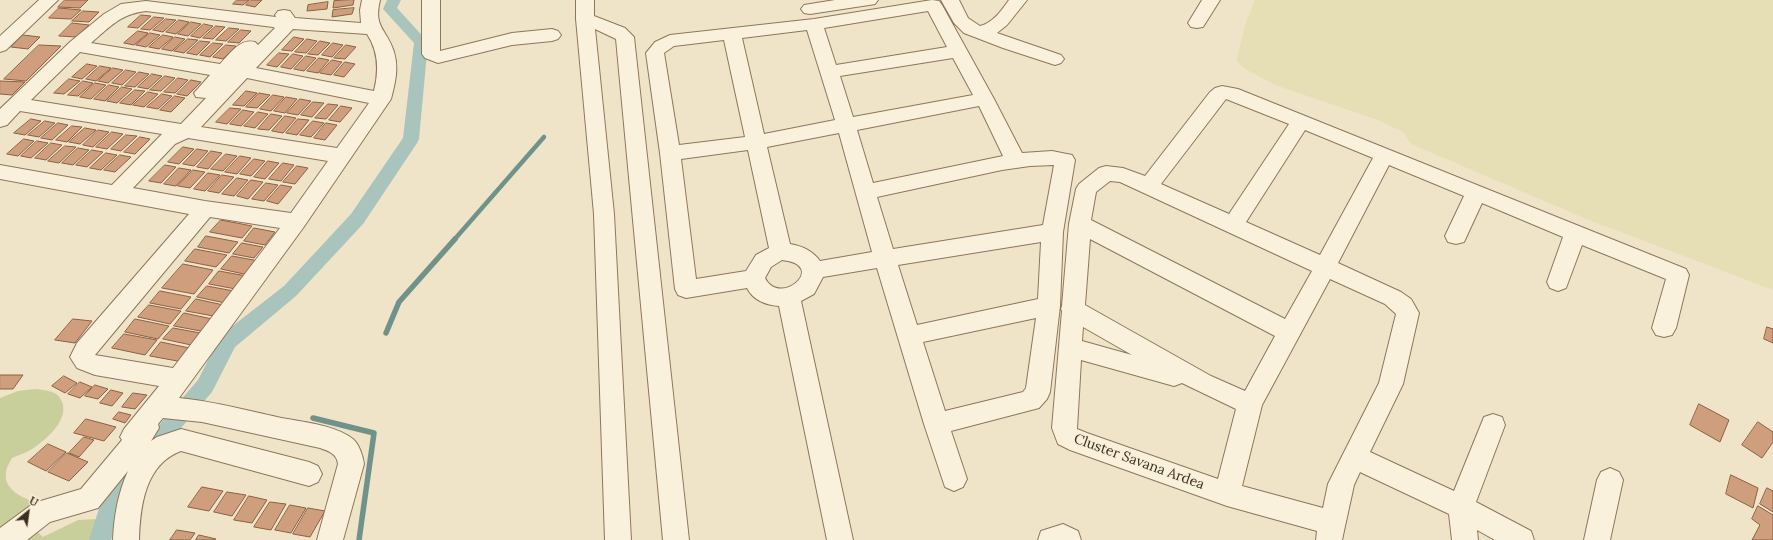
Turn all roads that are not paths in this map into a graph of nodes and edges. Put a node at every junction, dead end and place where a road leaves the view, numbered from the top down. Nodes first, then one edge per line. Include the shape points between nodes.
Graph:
1 (49, 0) edge
2 (371, 0) edge
3 (431, 0) edge
4 (585, 0) edge
5 (869, 0) edge
6 (950, 0) edge
7 (1018, 0) edge
8 (1211, 0) edge
9 (844, 2) edge
10 (283, 15) edge
11 (812, 16) junction
12 (585, 19) junction
13 (1197, 23) dead end
14 (372, 29) junction
15 (977, 31) junction
16 (732, 34) junction
17 (552, 35) dead end
18 (0, 46) edge
19 (76, 46) junction
20 (958, 51) junction
21 (1055, 59) dead end
22 (224, 71) junction
23 (244, 72) junction
24 (830, 72) junction
25 (382, 99) junction
26 (984, 99) junction
27 (15, 104) junction
28 (0, 120) edge
29 (1301, 122) junction
30 (846, 124) junction
31 (174, 133) junction
32 (756, 142) junction
33 (670, 153) junction
34 (341, 156) junction
35 (1384, 156) junction
36 (1015, 160) junction
37 (0, 172) edge
38 (1148, 187) junction
39 (866, 192) junction
40 (116, 193) junction
41 (1476, 193) junction
42 (205, 209) junction
43 (296, 222) junction
44 (1080, 224) junction
45 (1232, 226) junction
46 (1052, 232) junction
47 (1575, 233) junction
48 (1456, 236) dead end
49 (781, 252) junction
50 (885, 258) junction
51 (1324, 268) junction
52 (814, 270) junction
53 (754, 278) junction
54 (1558, 282) dead end
55 (789, 298) junction
56 (1049, 306) junction
57 (1072, 310) junction
58 (1664, 328) dead end
59 (1289, 332) junction
60 (909, 336) junction
61 (1070, 348) junction
62 (179, 379) junction
63 (1202, 383) junction
64 (1250, 404) junction
65 (162, 407) junction
66 (936, 424) junction
67 (1493, 425) dead end
68 (133, 437) dead end
69 (1355, 457) junction
70 (309, 474) dead end
71 (954, 479) dead end
72 (1610, 480) dead end
73 (1227, 494) junction
74 (1461, 507) junction
75 (1330, 532) edge
76 (6, 540) edge
77 (126, 540) edge
78 (330, 540) edge
79 (618, 540) edge
80 (676, 540) edge
81 (840, 540) edge
82 (1051, 540) edge
83 (1068, 540) edge
84 (1465, 540) edge
85 (1521, 540) edge
86 (1597, 540) edge

1 - 18 street
2 - 14 street via 368,18
3 - 17 street via 430,54 434,56 512,39
4 - 12 street
5 - 9 street
6 - 15 street via 961,21
7 - 15 street via 1002,22 987,31
8 - 13 street
9 - 11 street
10 - 14 street
10 - 19 street via 136,6 119,12
10 - 22 street
10 - 23 street
11 - 16 street
11 - 20 street via 934,5
11 - 24 street
12 - 79 street via 604,214
12 - 80 street via 619,32 624,37
14 - 25 street via 386,52 386,80
15 - 21 street
16 - 32 street
16 - 33 street via 670,41 658,48 655,53
19 - 22 street
19 - 27 street
20 - 24 street
20 - 26 street
22 - 31 street
23 - 25 street
23 - 31 street
24 - 30 street
25 - 34 street
26 - 30 street
26 - 36 street
27 - 28 street
27 - 31 street
29 - 35 street
29 - 38 street via 1231,93 1222,92
29 - 45 street
30 - 32 street
30 - 39 street
31 - 34 street
31 - 40 street
32 - 33 street
32 - 49 street
33 - 53 street via 686,289
34 - 43 street
35 - 41 street
35 - 51 street
36 - 39 street
36 - 46 street via 1057,157 1065,160
37 - 40 street
38 - 44 street, Cluster Savana Ardea via 1123,175 1106,173 1086,189
38 - 45 street, Cluster Savana Ardea
39 - 50 street
40 - 42 street
41 - 47 street
41 - 48 street
42 - 43 street
42 - 62 street via 85,350 82,357 95,365
43 - 62 street
44 - 57 street, Cluster Savana Ardea
44 - 59 street
45 - 51 street, Cluster Savana Ardea
46 - 50 street
46 - 56 street
47 - 54 street
47 - 58 street via 1678,275
49 - 52 street via 796,253 808,260
49 - 53 street via 767,257 758,266
50 - 52 street
50 - 60 street
51 - 59 street
51 - 69 street, Cluster Savana Ardea via 1393,298 1403,305 1408,313 1391,384
52 - 55 street via 812,282 803,292
53 - 55 street via 760,290 772,297
55 - 81 street
56 - 60 street
56 - 66 street via 1038,392 1035,397 1030,401
57 - 61 street, Cluster Savana Ardea
57 - 63 street
59 - 64 street
60 - 66 street
61 - 63 street
61 - 73 street, Cluster Savana Ardea via 1064,428 1067,436
62 - 65 street
63 - 64 street
64 - 73 street
65 - 68 street
65 - 76 street via 89,499 43,512
65 - 78 street via 201,412 324,439 343,446 351,457 351,464
66 - 71 street
67 - 74 street
69 - 74 street
69 - 75 street, Cluster Savana Ardea via 1341,484
70 - 77 street via 181,440 170,442 150,456 143,466 130,502
72 - 86 street
73 - 75 street, Cluster Savana Ardea
74 - 84 street
74 - 85 street
82 - 83 street via 1063,537

